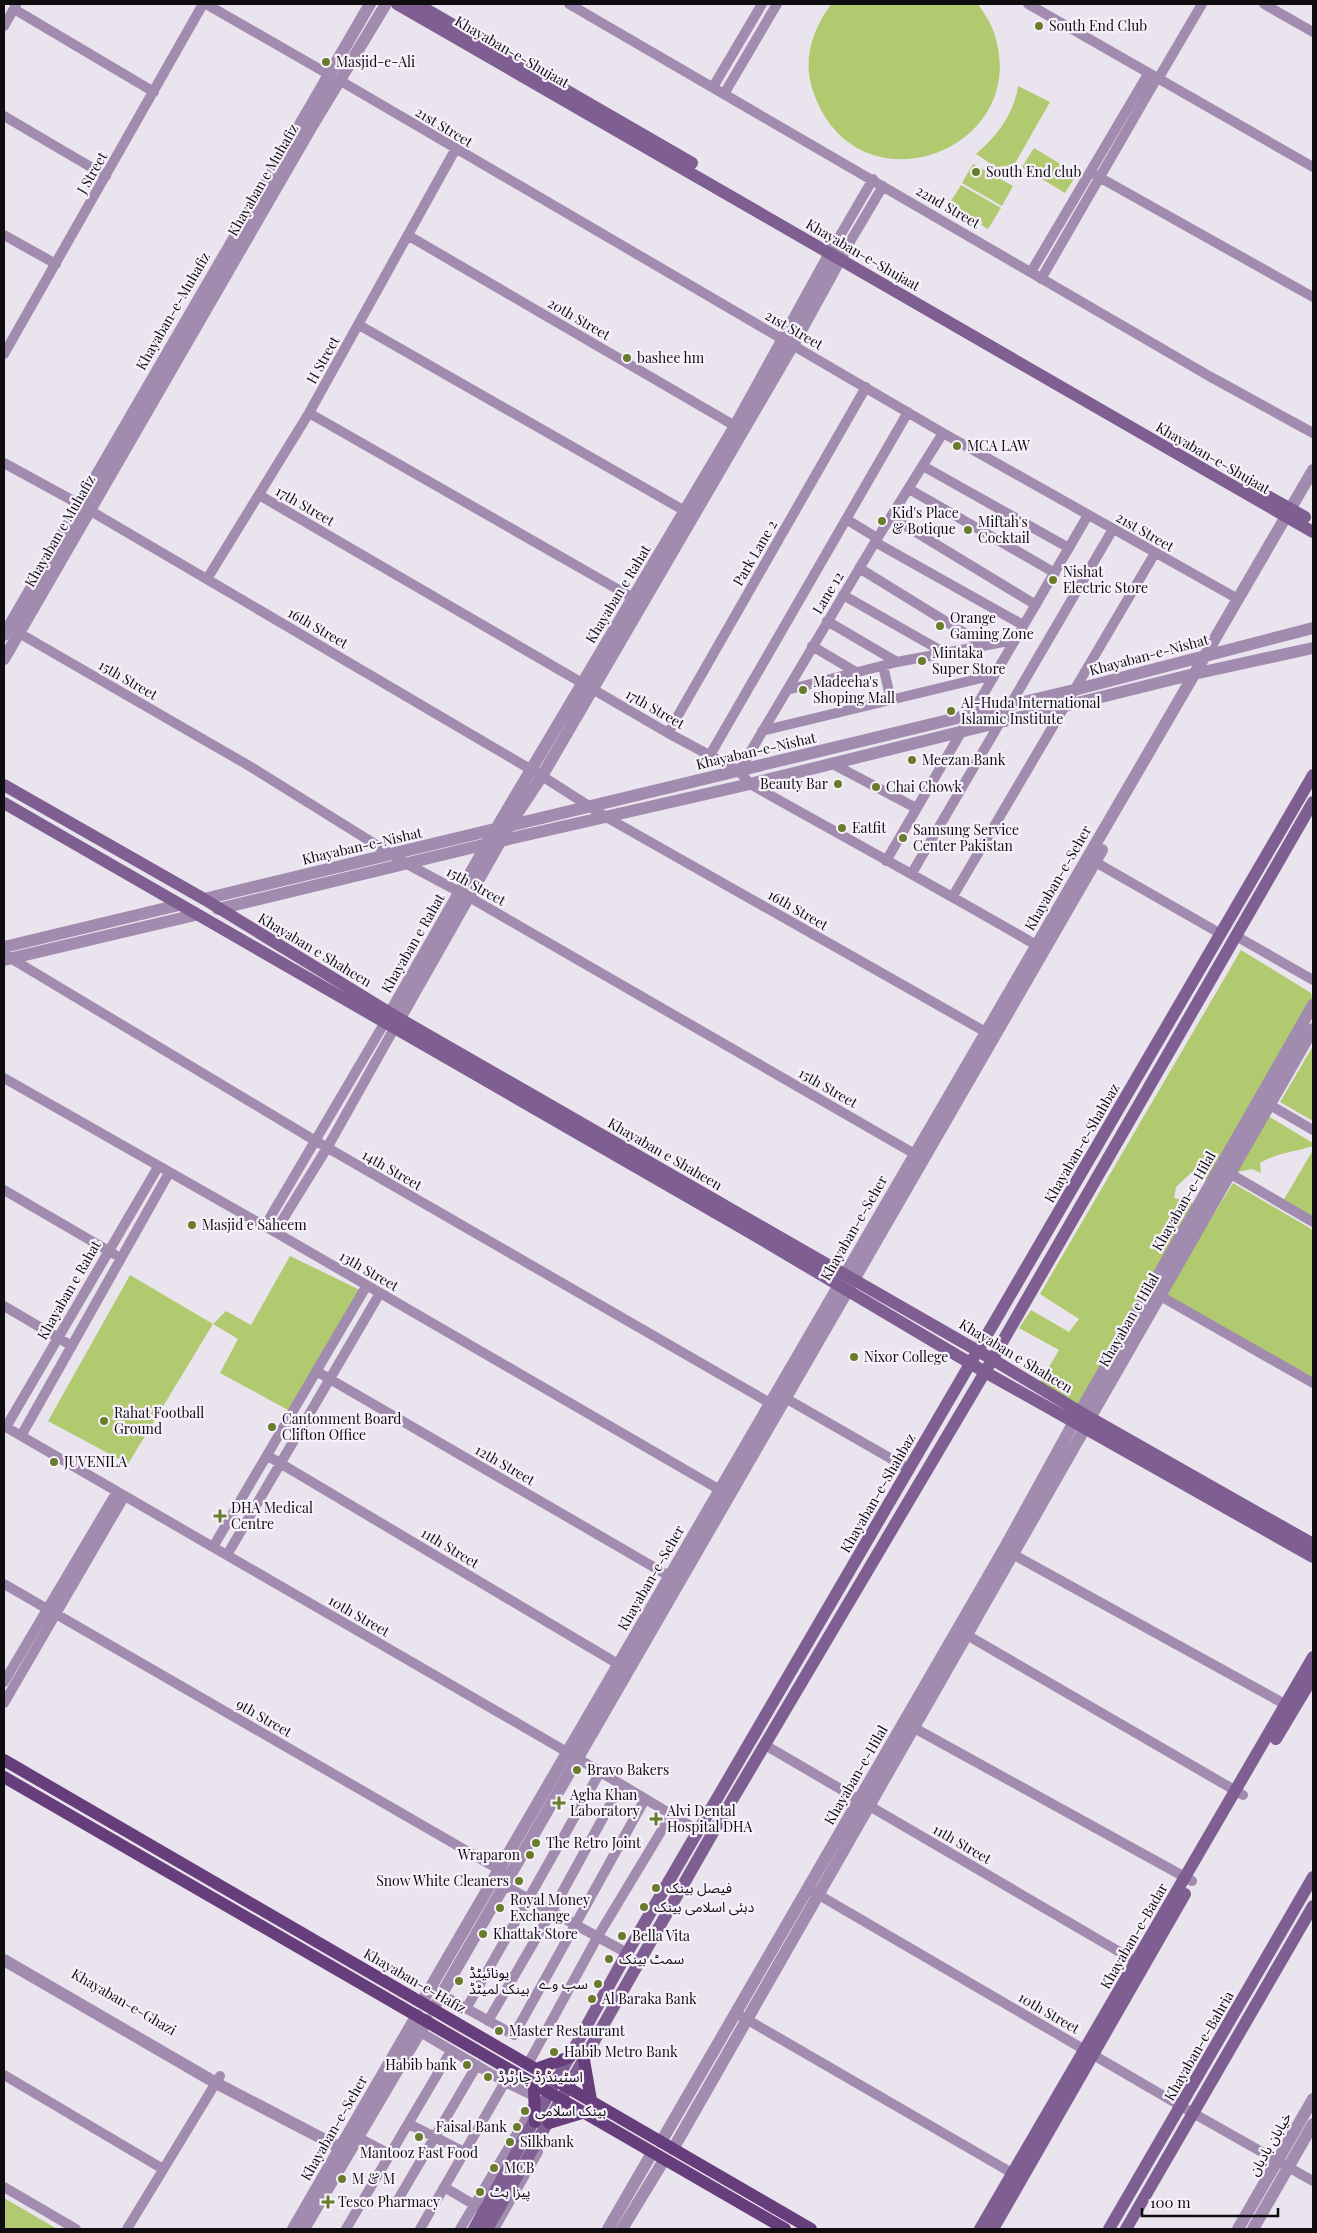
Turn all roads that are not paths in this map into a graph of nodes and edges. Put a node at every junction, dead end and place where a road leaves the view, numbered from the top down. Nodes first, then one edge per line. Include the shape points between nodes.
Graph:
1 (204, 4) edge
2 (370, 4) edge
3 (386, 4) edge
4 (397, 4) edge
5 (417, 4) edge
6 (569, 4) edge
7 (762, 4) edge
8 (777, 4) edge
9 (1028, 4) edge
10 (1202, 4) edge
11 (1264, 4) edge
12 (15, 6) edge
13 (4, 26) edge
14 (1313, 32) edge
15 (333, 77) junction
16 (1154, 77) junction
17 (713, 87) junction
18 (154, 92) junction
19 (724, 94) junction
20 (4, 116) edge
21 (455, 150) junction
22 (1313, 167) edge
23 (1095, 175) junction
24 (106, 176) junction
25 (873, 179) junction
26 (883, 186) junction
27 (4, 235) edge
28 (409, 236) junction
29 (837, 252) junction
30 (56, 264) junction
31 (1031, 272) junction
32 (1041, 279) junction
33 (1313, 297) edge
34 (359, 325) junction
35 (788, 343) junction
36 (4, 352) edge
37 (866, 387) junction
38 (908, 412) junction
39 (309, 413) junction
40 (735, 426) junction
41 (943, 433) junction
42 (1313, 433) edge
43 (4, 463) edge
44 (923, 466) junction
45 (1313, 470) edge
46 (1313, 484) edge
47 (909, 489) junction
48 (259, 495) junction
49 (84, 507) junction
50 (685, 511) junction
51 (1088, 515) junction
52 (1291, 515) junction
53 (891, 517) junction
54 (846, 519) junction
55 (1313, 522) edge
56 (1113, 529) junction
57 (1313, 532) edge
58 (876, 540) junction
59 (1069, 548) junction
60 (1155, 553) junction
61 (859, 568) junction
62 (1055, 573) junction
63 (207, 579) junction
64 (843, 595) junction
65 (633, 598) junction
66 (1238, 599) junction
67 (1036, 605) junction
68 (827, 621) junction
69 (1023, 625) junction
70 (1313, 628) edge
71 (9, 630) edge
72 (1014, 640) junction
73 (984, 645) junction
74 (812, 646) junction
75 (1313, 648) edge
76 (944, 653) junction
77 (1210, 655) junction
78 (4, 658) edge
79 (897, 662) junction
80 (883, 666) junction
81 (856, 672) junction
82 (1199, 674) junction
83 (994, 675) junction
84 (588, 686) junction
85 (786, 690) junction
86 (1074, 690) junction
87 (890, 700) junction
88 (1011, 705) junction
89 (1062, 708) junction
90 (971, 715) junction
91 (1000, 723) junction
92 (762, 732) junction
93 (961, 732) junction
94 (668, 733) junction
95 (710, 755) junction
96 (832, 763) junction
97 (739, 770) junction
98 (537, 773) junction
99 (1313, 776) edge
100 (750, 784) junction
101 (4, 785) edge
102 (1313, 802) edge
103 (4, 803) edge
104 (589, 806) junction
105 (916, 808) junction
106 (606, 817) junction
107 (502, 832) junction
108 (486, 844) junction
109 (392, 854) junction
110 (1091, 860) junction
111 (886, 861) junction
112 (407, 864) junction
113 (912, 873) junction
114 (464, 894) junction
115 (953, 896) junction
116 (204, 899) junction
117 (179, 905) junction
118 (218, 909) junction
119 (195, 915) junction
120 (1221, 934) junction
121 (1236, 936) junction
122 (1036, 945) junction
123 (4, 947) edge
124 (6, 958) edge
125 (1313, 980) edge
126 (1313, 1005) edge
127 (392, 1020) junction
128 (1313, 1030) edge
129 (990, 1035) junction
130 (4, 1078) edge
131 (1265, 1102) junction
132 (1313, 1130) edge
133 (314, 1140) junction
134 (327, 1148) junction
135 (919, 1157) junction
136 (158, 1167) junction
137 (1226, 1171) junction
138 (170, 1173) junction
139 (4, 1190) edge
140 (1313, 1222) edge
141 (265, 1226) junction
142 (276, 1232) junction
143 (109, 1252) junction
144 (121, 1258) junction
145 (846, 1282) junction
146 (367, 1285) junction
147 (380, 1293) junction
148 (1155, 1293) junction
149 (4, 1306) edge
150 (58, 1338) junction
151 (72, 1346) junction
152 (978, 1351) junction
153 (992, 1359) junction
154 (971, 1363) junction
155 (316, 1370) junction
156 (985, 1372) junction
157 (331, 1379) junction
158 (1313, 1383) edge
159 (777, 1398) junction
160 (1082, 1420) junction
161 (5, 1427) edge
162 (20, 1436) junction
163 (268, 1456) junction
164 (281, 1463) junction
165 (910, 1469) junction
166 (720, 1490) junction
167 (120, 1495) junction
168 (1291, 1538) junction
169 (1313, 1544) edge
170 (213, 1547) junction
171 (1009, 1552) junction
172 (226, 1555) junction
173 (1313, 1557) edge
174 (674, 1579) junction
175 (4, 1584) edge
176 (52, 1611) junction
177 (962, 1632) junction
178 (1313, 1657) edge
179 (618, 1664) junction
180 (1313, 1677) edge
181 (4, 1682) edge
182 (4, 1703) edge
183 (1290, 1706) junction
184 (909, 1725) junction
185 (765, 1745) junction
186 (572, 1756) junction
187 (4, 1760) edge
188 (600, 1772) junction
189 (4, 1777) edge
190 (621, 1785) junction
191 (1239, 1793) junction
192 (645, 1800) junction
193 (864, 1803) junction
194 (670, 1814) junction
195 (699, 1831) junction
196 (199, 1874) junction
197 (501, 1877) junction
198 (1313, 1877) edge
199 (1189, 1879) junction
200 (191, 1887) junction
201 (813, 1891) junction
202 (529, 1899) junction
203 (1313, 1906) edge
204 (552, 1911) junction
205 (576, 1924) junction
206 (598, 1936) junction
207 (4, 1950) edge
208 (627, 1953) junction
209 (4, 1960) edge
210 (1140, 1964) junction
211 (429, 1988) junction
212 (441, 1995) junction
213 (422, 2002) junction
214 (466, 2009) junction
215 (741, 2016) junction
216 (421, 2020) junction
217 (488, 2021) junction
218 (451, 2051) junction
219 (1089, 2052) junction
220 (570, 2057) junction
221 (584, 2060) junction
222 (483, 2064) junction
223 (532, 2067) junction
224 (4, 2075) edge
225 (220, 2081) junction
226 (505, 2082) junction
227 (563, 2085) junction
228 (534, 2095) junction
229 (555, 2098) junction
230 (1313, 2099) edge
231 (591, 2100) junction
232 (1187, 2110) junction
233 (582, 2113) junction
234 (535, 2122) junction
235 (552, 2122) junction
236 (409, 2124) junction
237 (1313, 2124) edge
238 (436, 2136) junction
239 (357, 2137) junction
240 (661, 2142) junction
241 (673, 2149) junction
242 (344, 2150) junction
243 (464, 2152) junction
244 (652, 2153) junction
245 (390, 2155) junction
246 (664, 2160) junction
247 (1283, 2163) junction
248 (163, 2169) junction
249 (1012, 2173) junction
250 (1313, 2180) edge
251 (4, 2187) edge
252 (444, 2187) junction
253 (396, 2203) dead end
254 (479, 2208) junction
255 (76, 2229) edge
256 (126, 2229) edge
257 (293, 2229) edge
258 (304, 2229) edge
259 (346, 2229) edge
260 (420, 2229) edge
261 (460, 2229) edge
262 (474, 2229) edge
263 (486, 2229) edge
264 (494, 2229) edge
265 (608, 2229) edge
266 (622, 2229) edge
267 (785, 2229) edge
268 (811, 2229) edge
269 (980, 2229) edge
270 (993, 2229) edge
271 (1109, 2229) edge
272 (1126, 2229) edge
273 (1238, 2229) edge
274 (1253, 2229) edge

1 - 15 street, 21st Street
1 - 18 street, J Street
2 - 15 street, Khayaban-e-Muhafiz
3 - 15 street
4 - 29 main road, Khayaban-e-Shujaat
5 - 29 main road, Khayaban-e-Shujaat
6 - 17 street, 22nd Street
7 - 17 street
8 - 19 street
9 - 16 street
10 - 16 street
11 - 14 street
12 - 13 street
12 - 18 street
15 - 21 street, 21st Street
15 - 49 street, Khayaban-e-Muhafiz
16 - 22 street
16 - 23 street
17 - 19 street, 22nd Street
18 - 24 street, J Street
19 - 25 street, 22nd Street
20 - 24 street
21 - 28 street, H Street
21 - 35 street, 21st Street
23 - 31 street
23 - 32 street
23 - 33 street
24 - 30 street, J Street
25 - 26 street, 22nd Street
25 - 29 street, Khayaban e Rahat
26 - 29 street, Khayaban e Rahat
26 - 31 street, 22nd Street
27 - 30 street
28 - 34 street, H Street
28 - 40 street, 20th Street
29 - 35 street, Khayaban e Rahat
29 - 52 main road, Khayaban-e-Shujaat
30 - 36 street, J Street
31 - 32 street, 22nd Street
32 - 42 street, 22nd Street
34 - 39 street, H Street
34 - 50 street
35 - 37 street, 21st Street
35 - 40 street, Khayaban e Rahat
35 - 84 street, Khayaban e Rahat
37 - 38 street, 21st Street
37 - 94 street, Park Lane 2
38 - 41 street, 21st Street
38 - 54 street
39 - 48 street, H Street
39 - 65 street
40 - 50 street, Khayaban e Rahat
41 - 44 street, Lane 12
41 - 51 street, 21st Street
43 - 49 street, 16th Street
44 - 47 street, Lane 12
44 - 59 street
45 - 52 street, Khayaban-e-Seher
46 - 52 street, Khayaban-e-Seher
47 - 53 street, Lane 12
47 - 62 street
48 - 63 street, H Street
48 - 84 street, 17th Street
49 - 63 street, 16th Street
49 - 71 street, Khayaban-e-Muhafiz
50 - 65 street, Khayaban e Rahat
51 - 56 street, 21st Street
51 - 59 street
52 - 55 main road
52 - 57 main road, Khayaban-e-Shujaat
52 - 66 street, Khayaban-e-Seher
52 - 77 street, Khayaban-e-Seher
53 - 58 street, Lane 12
53 - 67 street
54 - 58 street
54 - 95 street
56 - 60 street, 21st Street
56 - 88 street
58 - 61 street, Lane 12
58 - 69 street
59 - 62 street
60 - 66 street, 21st Street
60 - 86 street
61 - 64 street, Lane 12
61 - 73 street
62 - 67 street
63 - 98 street, 16th Street
64 - 68 street, Lane 12
64 - 76 street
65 - 84 street, Khayaban e Rahat
66 - 77 street, Khayaban-e-Seher
67 - 69 street
68 - 74 street, Lane 12
68 - 79 street
69 - 72 street
70 - 77 street, Khayaban-e-Nishat
71 - 78 street, Khayaban-e-Muhafiz
71 - 109 street, 15th Street via 246,764
72 - 73 street
72 - 83 street
73 - 76 street
74 - 81 street
74 - 85 street, Lane 12
75 - 82 street, Khayaban-e-Nishat
76 - 79 street
77 - 82 street, Khayaban-e-Seher
77 - 86 street, Khayaban-e-Nishat
79 - 80 street
80 - 81 street
80 - 87 street
81 - 85 street
82 - 89 street, Khayaban-e-Nishat
82 - 110 street, Khayaban-e-Seher
83 - 87 street
83 - 90 street
84 - 94 street, 17th Street
84 - 98 street, Khayaban e Rahat
85 - 92 street, Lane 12
86 - 88 street, Khayaban-e-Nishat
86 - 89 street
87 - 92 street
88 - 90 street, Khayaban-e-Nishat
88 - 91 street
89 - 91 street, Khayaban-e-Nishat
89 - 115 street
90 - 93 street
90 - 97 street, Khayaban-e-Nishat
91 - 93 street, Khayaban-e-Nishat
91 - 113 street
92 - 97 street, Lane 12
93 - 96 street, Khayaban-e-Nishat
93 - 105 street
94 - 95 street, 17th Street
95 - 97 street, 17th Street
96 - 100 street, Khayaban-e-Nishat
96 - 105 street
97 - 100 street, 17th Street
97 - 104 street, Khayaban-e-Nishat
98 - 104 street, 16th Street
98 - 107 street, Khayaban e Rahat
99 - 120 main road, Khayaban-e-Shahbaz
100 - 106 street, Khayaban-e-Nishat
100 - 111 street, 17th Street
101 - 116 main road, Khayaban e Shaheen
102 - 121 main road, Khayaban-e-Shahbaz
103 - 117 main road, Khayaban e Shaheen
104 - 106 street, 16th Street
104 - 107 street, Khayaban-e-Nishat
105 - 111 street
106 - 107 street, Khayaban-e-Nishat
106 - 129 street, 16th Street
107 - 108 street, Khayaban e Rahat
107 - 109 street, Khayaban-e-Nishat
107 - 114 street, Khayaban e Rahat
108 - 112 street, Khayaban-e-Nishat
108 - 114 street, Khayaban e Rahat
109 - 112 street, 15th Street
109 - 116 street, Khayaban-e-Nishat
110 - 120 street
110 - 122 street, Khayaban-e-Seher
110 - 129 street, Khayaban-e-Seher
111 - 113 street, 17th Street
112 - 114 street, 15th Street
112 - 118 street, Khayaban-e-Nishat
113 - 115 street, 17th Street
114 - 127 street, Khayaban e Rahat
114 - 135 street, 15th Street
115 - 122 street, 17th Street
116 - 118 main road, Khayaban e Shaheen
117 - 119 main road, Khayaban e Shaheen
117 - 123 street
118 - 127 main road, Khayaban e Shaheen
119 - 124 street
119 - 127 main road, Khayaban e Shaheen
120 - 152 main road, Khayaban-e-Shahbaz
121 - 125 street
121 - 153 main road, Khayaban-e-Shahbaz
122 - 129 street, Khayaban-e-Seher
124 - 133 street, 14th Street
126 - 131 street
127 - 133 street
127 - 134 street
127 - 145 main road, Khayaban e Shaheen
128 - 131 street, Khayaban e Hilal
129 - 135 street, Khayaban-e-Seher
130 - 136 street, 13th Street
131 - 132 street
131 - 137 street, Khayaban e Hilal
133 - 134 street, 14th Street
133 - 141 street
134 - 142 street
134 - 159 street, 14th Street
135 - 145 street, Khayaban-e-Seher
136 - 138 street, 13th Street
136 - 143 street, Khayaban e Rahat
137 - 140 street
137 - 148 street, Khayaban e Hilal
138 - 141 street, 13th Street
138 - 144 street
139 - 143 street
141 - 142 street, 13th Street
142 - 146 street, 13th Street
143 - 144 street
143 - 150 street, Khayaban e Rahat
144 - 151 street
145 - 152 main road, Khayaban e Shaheen
145 - 154 main road, Khayaban e Shaheen
145 - 159 street, Khayaban-e-Seher
146 - 147 street, 13th Street
146 - 155 street
147 - 157 street
147 - 166 street, 13th Street
148 - 158 street
148 - 160 street
149 - 150 street
150 - 151 street
150 - 161 street, Khayaban e Rahat
151 - 162 street
152 - 153 main road, Khayaban e Shaheen
152 - 154 main road, Khayaban-e-Shahbaz
153 - 156 main road, Khayaban-e-Shahbaz
153 - 160 main road, Khayaban e Shaheen
154 - 156 main road, Khayaban e Shaheen
154 - 165 main road, Khayaban-e-Shahbaz
155 - 157 street, 12th Street
155 - 163 street
156 - 160 main road, Khayaban e Shaheen
156 - 185 main road, Khayaban-e-Shahbaz
157 - 164 street
157 - 174 street, 12th Street
159 - 165 street, 14th Street
159 - 166 street, Khayaban-e-Seher
159 - 174 street, Khayaban-e-Seher
160 - 168 main road, Khayaban e Shaheen
160 - 171 street, Khayaban-e-Hilal
161 - 162 street, 10th Street
162 - 167 street, 10th Street
163 - 164 street, 11th Street
163 - 170 street
164 - 172 street
164 - 179 street, 11th Street
165 - 195 main road, Khayaban-e-Shahbaz
166 - 174 street, Khayaban-e-Seher
167 - 170 street, 10th Street
167 - 176 street
168 - 169 main road, Khayaban e Shaheen
168 - 173 main road, Khayaban e Shaheen
170 - 172 street, 10th Street
171 - 177 street, Khayaban-e-Hilal
171 - 183 street
172 - 186 street, 10th Street
174 - 179 street, Khayaban-e-Seher
174 - 186 street, Khayaban-e-Seher
175 - 176 street, 9th Street
176 - 181 street
176 - 182 street
176 - 197 street, 9th Street
177 - 184 street, Khayaban-e-Hilal
177 - 191 street
178 - 183 main road, Khayaban-e-Badar
179 - 186 street, Khayaban-e-Seher
180 - 183 main road, Khayaban-e-Badar
183 - 191 main road, Khayaban-e-Badar
184 - 193 street, Khayaban-e-Hilal
184 - 199 street
185 - 193 street, 11th Street
185 - 221 main road, Khayaban-e-Shahbaz
186 - 188 street, 10th Street
186 - 197 street, Khayaban-e-Seher
187 - 196 main road, Khayaban-e-Hafiz
188 - 190 street, 10th Street
188 - 202 street
189 - 200 main road, Khayaban-e-Hafiz
190 - 192 street, 10th Street
190 - 204 street
191 - 199 main road, Khayaban-e-Badar
192 - 194 street, 10th Street
192 - 205 street
193 - 201 street, Khayaban-e-Hilal
193 - 210 street, 11th Street
194 - 195 street, 10th Street
194 - 206 street
195 - 208 main road, Khayaban-e-Shahbaz
196 - 200 main road
196 - 213 main road, Khayaban-e-Hafiz
197 - 202 street, 9th Street
197 - 211 street, Khayaban-e-Seher
197 - 212 street, Khayaban-e-Seher
198 - 232 main road, Khayaban-e-Bahria
199 - 210 main road, Khayaban-e-Badar
200 - 216 main road, Khayaban-e-Hafiz
201 - 215 street, Khayaban-e-Hilal
201 - 219 street, 10th Street
202 - 204 street, 9th Street
202 - 214 street
203 - 232 main road, Khayaban-e-Bahria
204 - 205 street, 9th Street
204 - 217 street
205 - 206 street, 9th Street
205 - 217 street via 514,2035
206 - 208 street, 9th Street
206 - 223 street
207 - 225 street, Khayaban-e-Ghazi
208 - 220 main road, Khayaban-e-Shahbaz
209 - 225 street, Khayaban-e-Ghazi
210 - 219 main road, Khayaban-e-Badar
211 - 212 street
211 - 213 street, Khayaban-e-Seher
212 - 214 street
212 - 216 street, Khayaban-e-Seher
213 - 216 main road, Khayaban-e-Hafiz
214 - 217 street
215 - 240 street, Khayaban-e-Hilal
215 - 241 street
215 - 249 street
216 - 218 street
216 - 222 main road, Khayaban-e-Hafiz
216 - 223 main road, Khayaban-e-Hafiz
216 - 239 street
216 - 242 street, Khayaban-e-Seher
218 - 222 street
218 - 236 street
219 - 232 street, 10th Street
219 - 249 main road, Khayaban-e-Badar
219 - 270 main road, Khayaban-e-Badar
220 - 223 main road
220 - 227 main road, Khayaban-e-Shahbaz
221 - 227 main road, Khayaban-e-Shahbaz
221 - 231 main road
222 - 226 street
222 - 228 main road, Khayaban-e-Hafiz
222 - 238 street
223 - 227 main road, Khayaban-e-Hafiz
224 - 248 street
225 - 242 street, Khayaban-e-Ghazi
225 - 248 street
226 - 228 street
226 - 243 street
227 - 229 main road, Khayaban-e-Shahbaz
227 - 231 main road, Khayaban-e-Hafiz
228 - 229 main road, Khayaban-e-Hafiz
228 - 234 main road
228 - 254 street
229 - 233 main road, Khayaban-e-Hafiz
229 - 234 main road, Khayaban-e-Shahbaz
229 - 235 main road, Khayaban-e-Shahbaz
230 - 247 street, خیابان بادبان
231 - 240 main road, Khayaban-e-Hafiz
232 - 247 street, 10th Street
232 - 271 main road, Khayaban-e-Bahria
232 - 272 main road, Khayaban-e-Bahria
233 - 235 main road
233 - 244 main road, Khayaban-e-Hafiz
234 - 254 main road, Khayaban-e-Shahbaz
235 - 263 main road, Khayaban-e-Shahbaz
235 - 264 street
236 - 238 street
236 - 245 street
237 - 247 street, خیابان بادبان
238 - 243 street
238 - 253 street
239 - 242 street
239 - 245 street
240 - 241 main road, Khayaban-e-Hafiz
241 - 268 main road, Khayaban-e-Hafiz
242 - 257 street, Khayaban-e-Seher
242 - 258 street, Khayaban-e-Seher
243 - 252 street
244 - 246 main road, Khayaban-e-Hafiz
244 - 265 street
245 - 259 street
246 - 266 street
246 - 267 main road, Khayaban-e-Hafiz
247 - 250 street, 10th Street
247 - 273 street, خیابان بادبان
247 - 274 street, خیابان بادبان
248 - 256 street
249 - 269 main road, Khayaban-e-Badar
251 - 255 street
252 - 254 street
252 - 260 street
254 - 261 street
254 - 262 main road, Khayaban-e-Shahbaz

